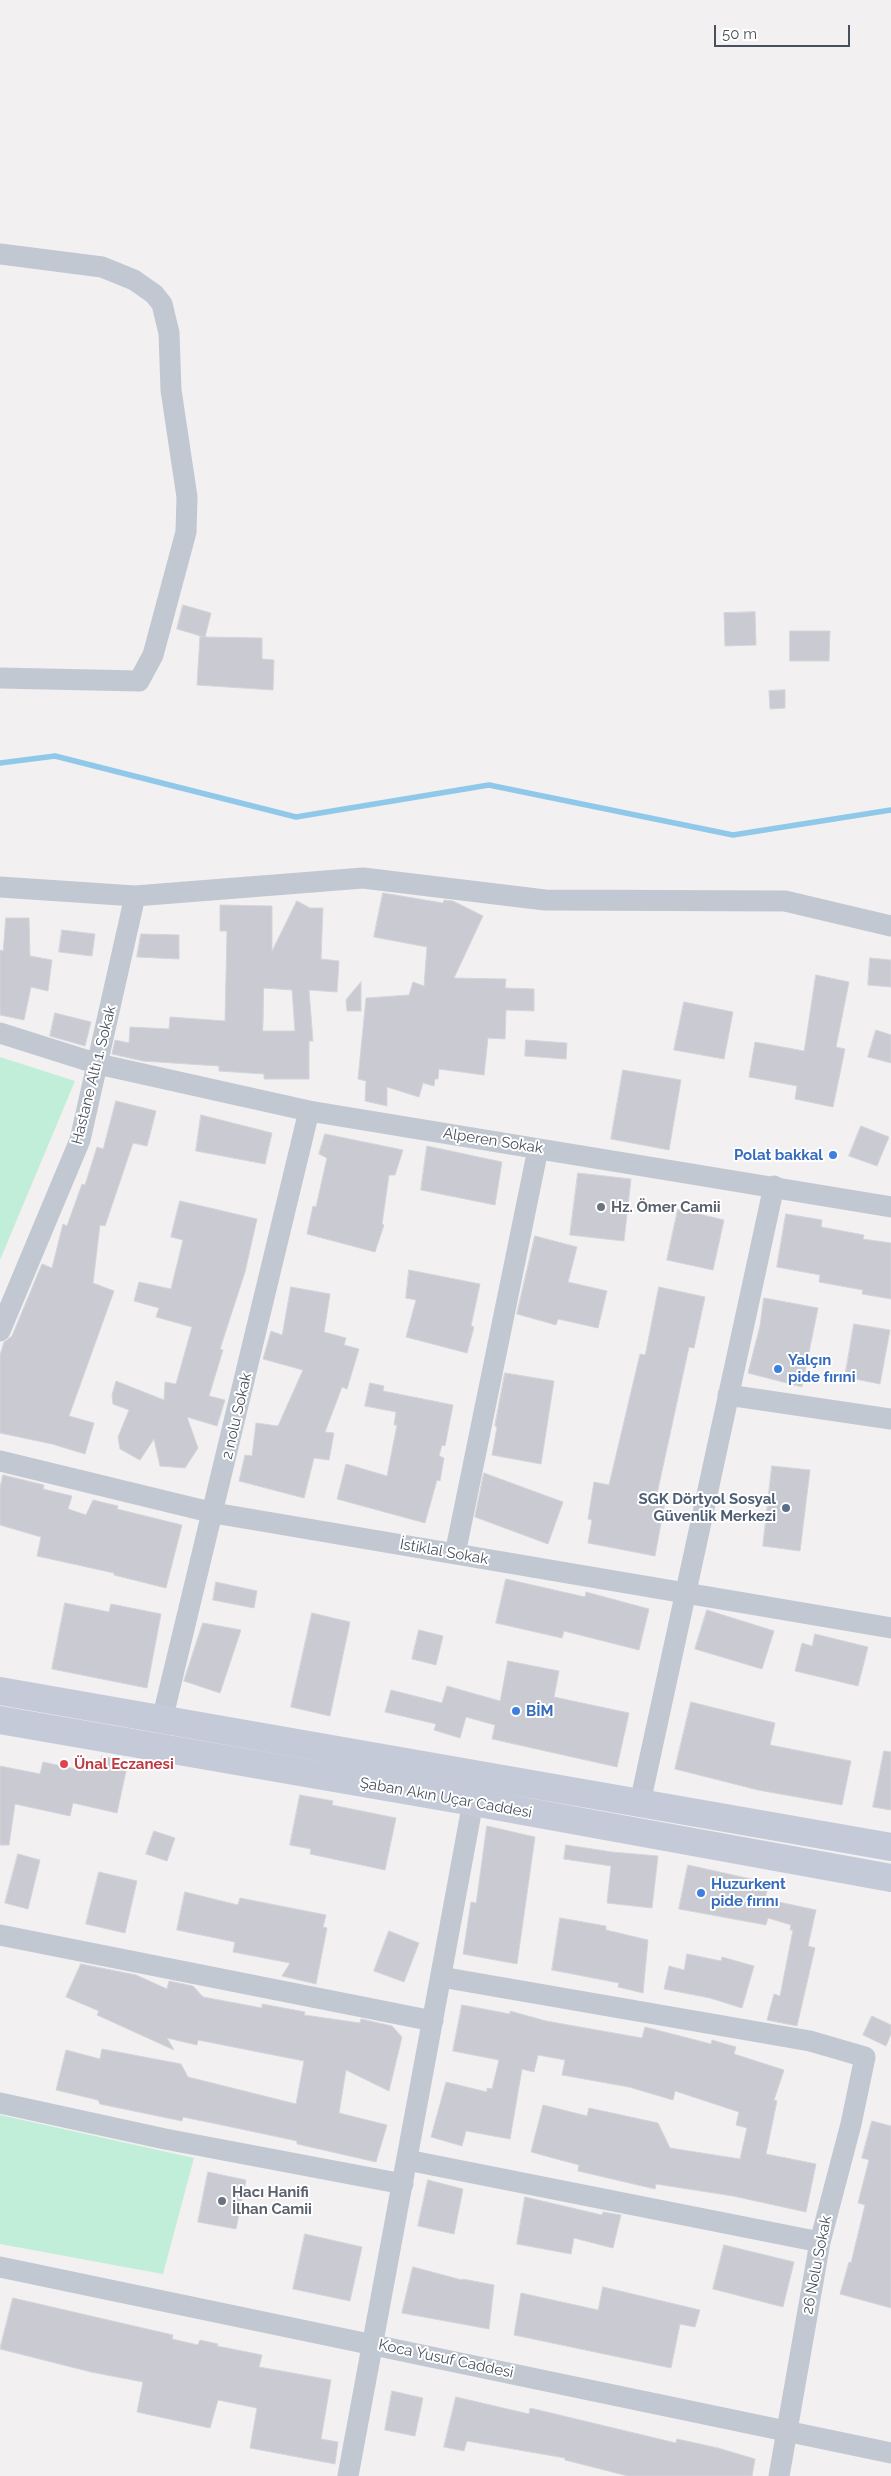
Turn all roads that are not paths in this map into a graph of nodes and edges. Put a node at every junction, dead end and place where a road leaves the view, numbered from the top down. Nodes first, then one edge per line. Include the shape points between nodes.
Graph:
1 (0, 254) edge
2 (0, 678) edge
3 (0, 887) edge
4 (135, 896) junction
5 (891, 926) edge
6 (0, 1033) edge
7 (98, 1064) junction
8 (309, 1111) junction
9 (538, 1149) junction
10 (774, 1186) junction
11 (891, 1207) edge
12 (0, 1331) edge
13 (728, 1395) junction
14 (891, 1419) edge
15 (0, 1461) edge
16 (214, 1513) junction
17 (455, 1554) junction
18 (686, 1593) junction
19 (891, 1628) edge
20 (0, 1691) edge
21 (0, 1720) edge
22 (162, 1720) junction
23 (473, 1802) junction
24 (640, 1803) junction
25 (891, 1847) edge
26 (891, 1878) edge
27 (0, 1935) edge
28 (441, 1977) junction
29 (432, 2021) junction
30 (0, 2103) edge
31 (407, 2160) junction
32 (403, 2184) junction
33 (820, 2242) junction
34 (0, 2267) edge
35 (373, 2344) junction
36 (786, 2432) junction
37 (891, 2453) edge
38 (348, 2476) edge
39 (778, 2476) edge

1 - 2 street via 102,267 134,280 162,304 169,333 171,390 187,497 186,532 153,655 139,681
3 - 4 street
4 - 5 street via 363,878 545,900 785,901
4 - 7 street, Hastane Altı 1. Sokak
6 - 7 street, Alperen Sokak
7 - 8 street, Alperen Sokak
7 - 12 street, Hastane Altı 1. Sokak via 80,1140
8 - 9 street, Alperen Sokak
8 - 16 street, 2 nolu Sokak
9 - 10 street, Alperen Sokak
9 - 17 street
10 - 11 street, Alperen Sokak
10 - 13 street
13 - 14 street
13 - 18 street
15 - 16 street, İstiklal Sokak
16 - 17 street, İstiklal Sokak
16 - 22 street, 2 nolu Sokak
17 - 18 street, İstiklal Sokak
18 - 19 street, İstiklal Sokak
18 - 24 street
20 - 22 main road, Şaban Akın Uçar Caddesi
21 - 23 main road, Şaban Akın Uçar Caddesi
22 - 24 main road, Şaban Akın Uçar Caddesi
23 - 26 main road, Şaban Akın Uçar Caddesi
23 - 28 street
24 - 25 main road, Şaban Akın Uçar Caddesi
27 - 29 street
28 - 29 street
28 - 33 street, 26 Nolu Sokak via 810,2041 865,2057
29 - 31 street
30 - 32 street via 165,2139
31 - 32 street
31 - 33 street
32 - 35 street
33 - 36 street, 26 Nolu Sokak
34 - 35 street, Koca Yusuf Caddesi
35 - 36 street, Koca Yusuf Caddesi
35 - 38 street
36 - 37 street, Koca Yusuf Caddesi
36 - 39 street, 26 Nolu Sokak

